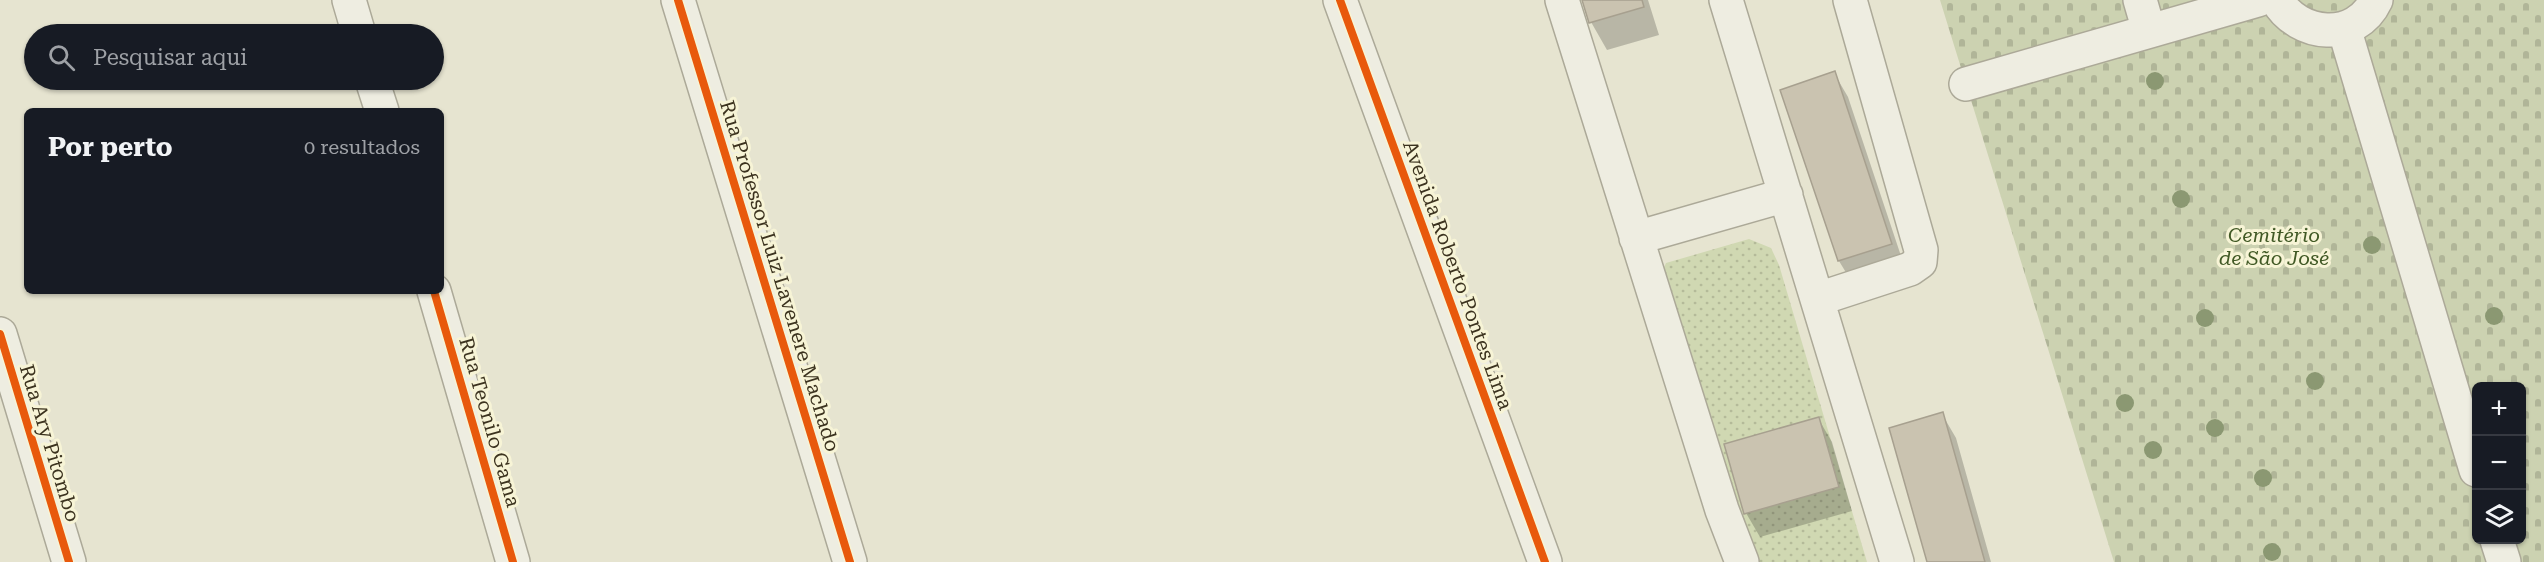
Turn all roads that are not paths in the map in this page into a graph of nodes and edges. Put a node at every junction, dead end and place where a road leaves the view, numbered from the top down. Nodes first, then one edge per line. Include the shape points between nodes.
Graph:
1 (349, 0) edge
2 (678, 0) edge
3 (1340, 0) edge
4 (1562, 0) edge
5 (1726, 0) edge
6 (1850, 0) edge
7 (2139, 0) edge
8 (2258, 0) edge
9 (2277, 0) edge
10 (2376, 0) edge
11 (356, 24) edge
12 (2344, 28) junction
13 (2149, 31) junction
14 (1966, 84) dead end
15 (375, 90) edge
16 (381, 108) edge
17 (1786, 195) junction
18 (1636, 238) junction
19 (435, 294) edge
20 (1818, 299) junction
21 (0, 334) edge
22 (2472, 457) edge
23 (2498, 544) edge
24 (69, 562) edge
25 (513, 562) edge
26 (850, 562) edge
27 (1545, 562) edge
28 (1742, 562) edge
29 (1897, 562) edge
30 (2504, 562) edge

1 - 11 street
2 - 26 street, Rua Professor Luiz Lavenere Machado
3 - 27 street, Avenida Roberto Pontes Lima
4 - 18 street
5 - 17 street
6 - 20 street via 1921,250 1920,262 1910,270
7 - 13 street
8 - 13 street
9 - 12 street via 2296,22 2313,30
10 - 12 street via 2363,17
12 - 22 street
13 - 14 street
15 - 16 street
17 - 18 street
17 - 20 street
18 - 28 street
19 - 25 street, Rua Teonilo Gama
20 - 29 street
21 - 24 street, Rua Ary Pitombo
23 - 30 street

